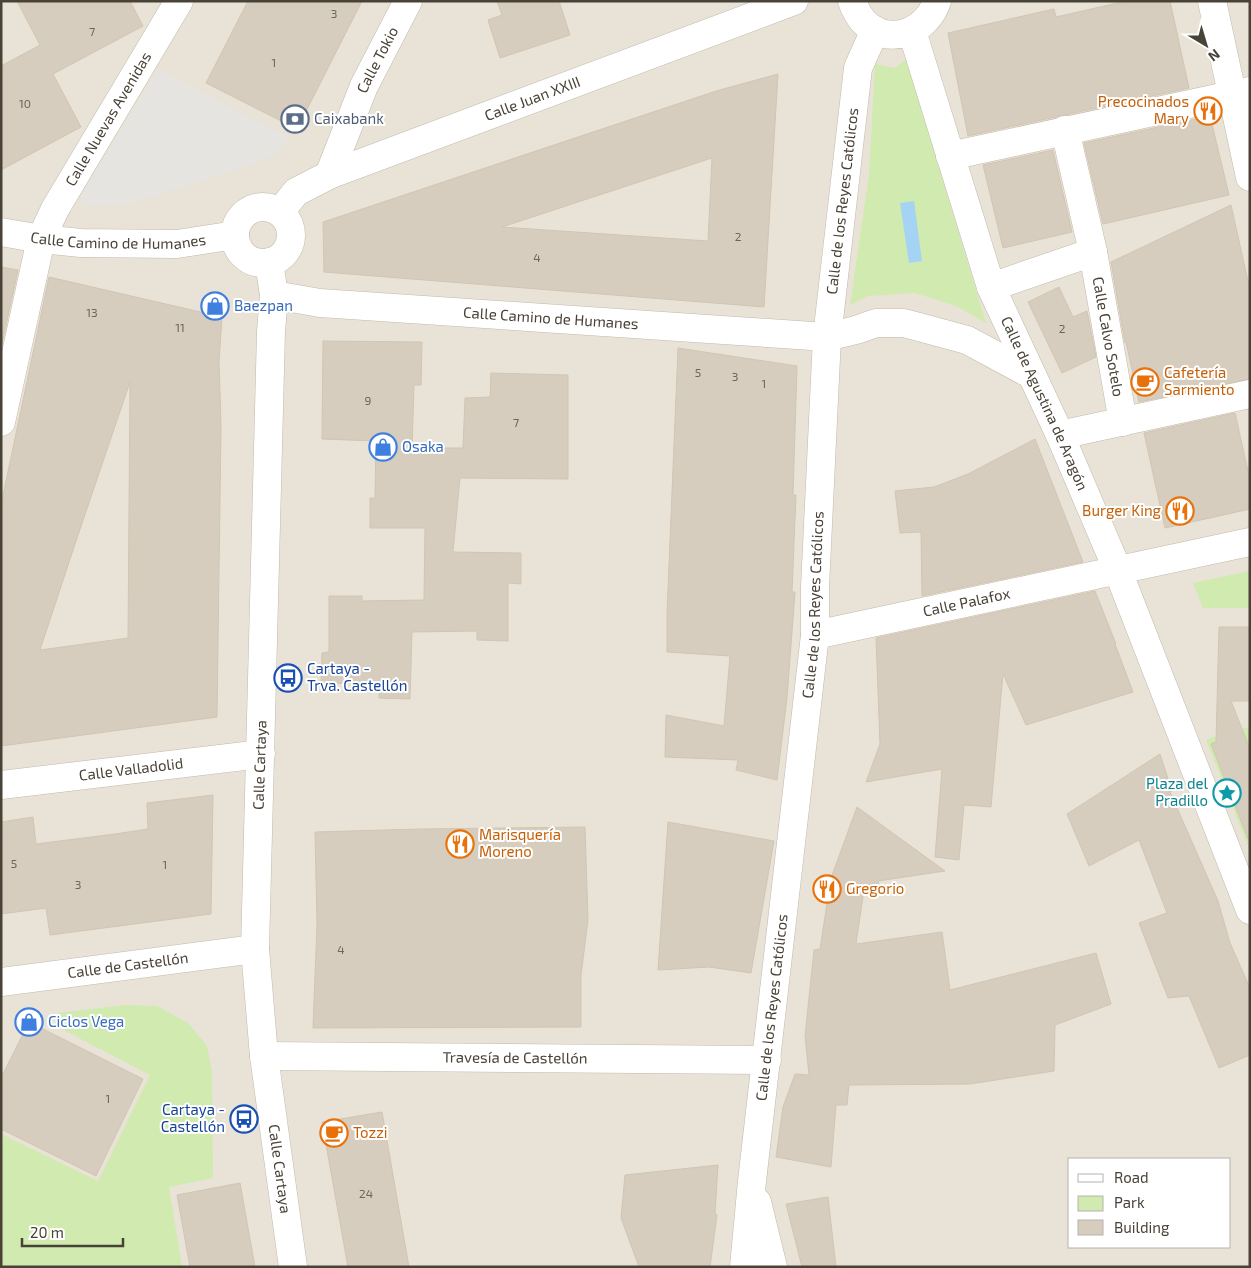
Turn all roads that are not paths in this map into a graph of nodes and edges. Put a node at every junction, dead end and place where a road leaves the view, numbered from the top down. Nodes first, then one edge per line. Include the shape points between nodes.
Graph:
1 (179, 1) edge
2 (408, 1) edge
3 (794, 1) edge
4 (852, 1) edge
5 (937, 1) edge
6 (1212, 1) edge
7 (875, 30) junction
8 (912, 31) junction
9 (1241, 93) edge
10 (1065, 130) junction
11 (950, 156) junction
12 (329, 175) junction
13 (1250, 177) edge
14 (280, 212) junction
15 (1, 232) edge
16 (235, 235) junction
17 (41, 239) junction
18 (1093, 252) junction
19 (269, 262) junction
20 (991, 287) junction
21 (274, 294) junction
22 (827, 337) junction
23 (1032, 375) junction
24 (1250, 394) edge
25 (1, 422) edge
26 (1123, 422) junction
27 (1060, 435) junction
28 (1250, 542) edge
29 (1118, 571) junction
30 (815, 635) junction
31 (261, 754) junction
32 (1, 785) edge
33 (1250, 910) edge
34 (255, 949) junction
35 (1, 982) edge
36 (264, 1056) junction
37 (767, 1060) junction
38 (752, 1181) junction
39 (293, 1267) edge
40 (744, 1267) edge
41 (773, 1267) edge

1 - 17 street, Calle Nuevas Avenidas via 55,209
2 - 12 street, Calle Tokio via 364,86
3 - 12 street, Calle Juan XXIII
4 - 7 street via 864,23
5 - 8 street via 932,15
6 - 9 street
7 - 8 street via 887,34
7 - 22 street, Calle de los Reyes Católicos via 858,68
8 - 11 street, Calle de Agustina de Aragón
9 - 10 street
9 - 13 street
10 - 11 street
10 - 18 street, Calle Calvo Sotelo
11 - 20 street, Calle de Agustina de Aragón
12 - 14 street, Calle Juan XXIII via 296,192
14 - 16 street via 269,207 256,207 245,213
14 - 19 street via 288,220 291,241 279,258
15 - 17 street, Calle Camino de Humanes
16 - 17 street, Calle Camino de Humanes via 178,244 80,243
16 - 19 street via 238,247 246,257 256,262
17 - 25 street, Calle Nuevas Avenidas
18 - 20 street
18 - 26 street, Calle Calvo Sotelo
19 - 21 street, Calle Cartaya
20 - 23 street, Calle de Agustina de Aragón
21 - 22 street, Calle Camino de Humanes via 320,303
21 - 31 street, Calle Cartaya
22 - 23 street, Calle Camino de Humanes via 876,324 904,324 967,340
22 - 30 street, Calle de los Reyes Católicos
23 - 27 street, Calle de Agustina de Aragón
24 - 26 street
26 - 27 street
27 - 29 street, Calle de Agustina de Aragón
28 - 29 street, Calle Palafox
29 - 30 street, Calle Palafox
29 - 33 street, Calle de Agustina de Aragón
30 - 37 street, Calle de los Reyes Católicos
31 - 32 street, Calle Valladolid
31 - 34 street, Calle Cartaya
34 - 35 street, Calle de Castellón
34 - 36 street, Calle Cartaya
36 - 37 street, Travesía de Castellón
36 - 39 street, Calle Cartaya
37 - 38 street, Calle de los Reyes Católicos
38 - 40 street, Calle de los Reyes Católicos
38 - 41 street, Calle de los Reyes Católicos

